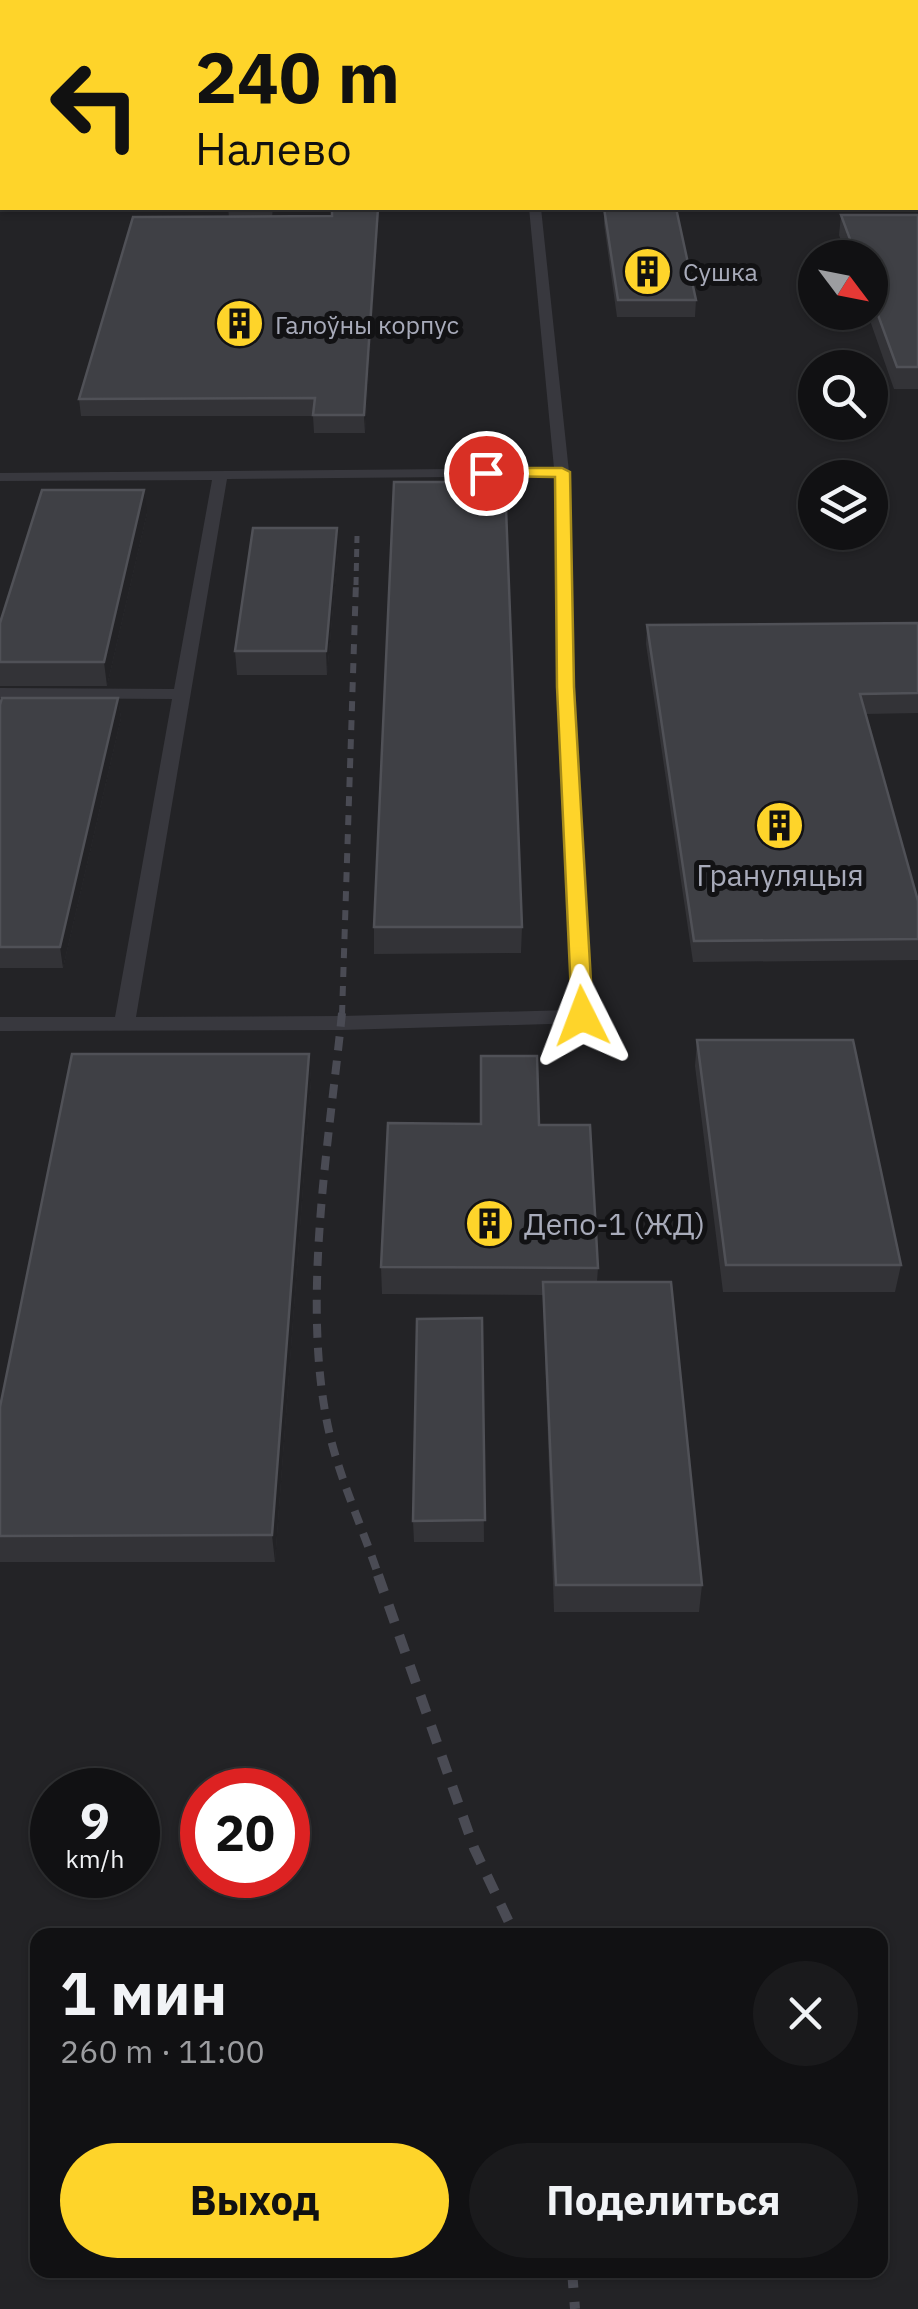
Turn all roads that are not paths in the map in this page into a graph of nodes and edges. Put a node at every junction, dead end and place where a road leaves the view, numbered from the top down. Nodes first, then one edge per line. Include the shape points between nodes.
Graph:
1 (535, 210) edge
2 (562, 472) junction
3 (220, 475) junction
4 (0, 477) edge
5 (0, 692) edge
6 (182, 694) junction
7 (0, 1024) edge
8 (124, 1024) junction

1 - 2 lane
2 - 3 lane
2 - 8 lane via 582,1016
3 - 4 lane
3 - 6 lane
5 - 6 lane
6 - 8 lane
7 - 8 lane

